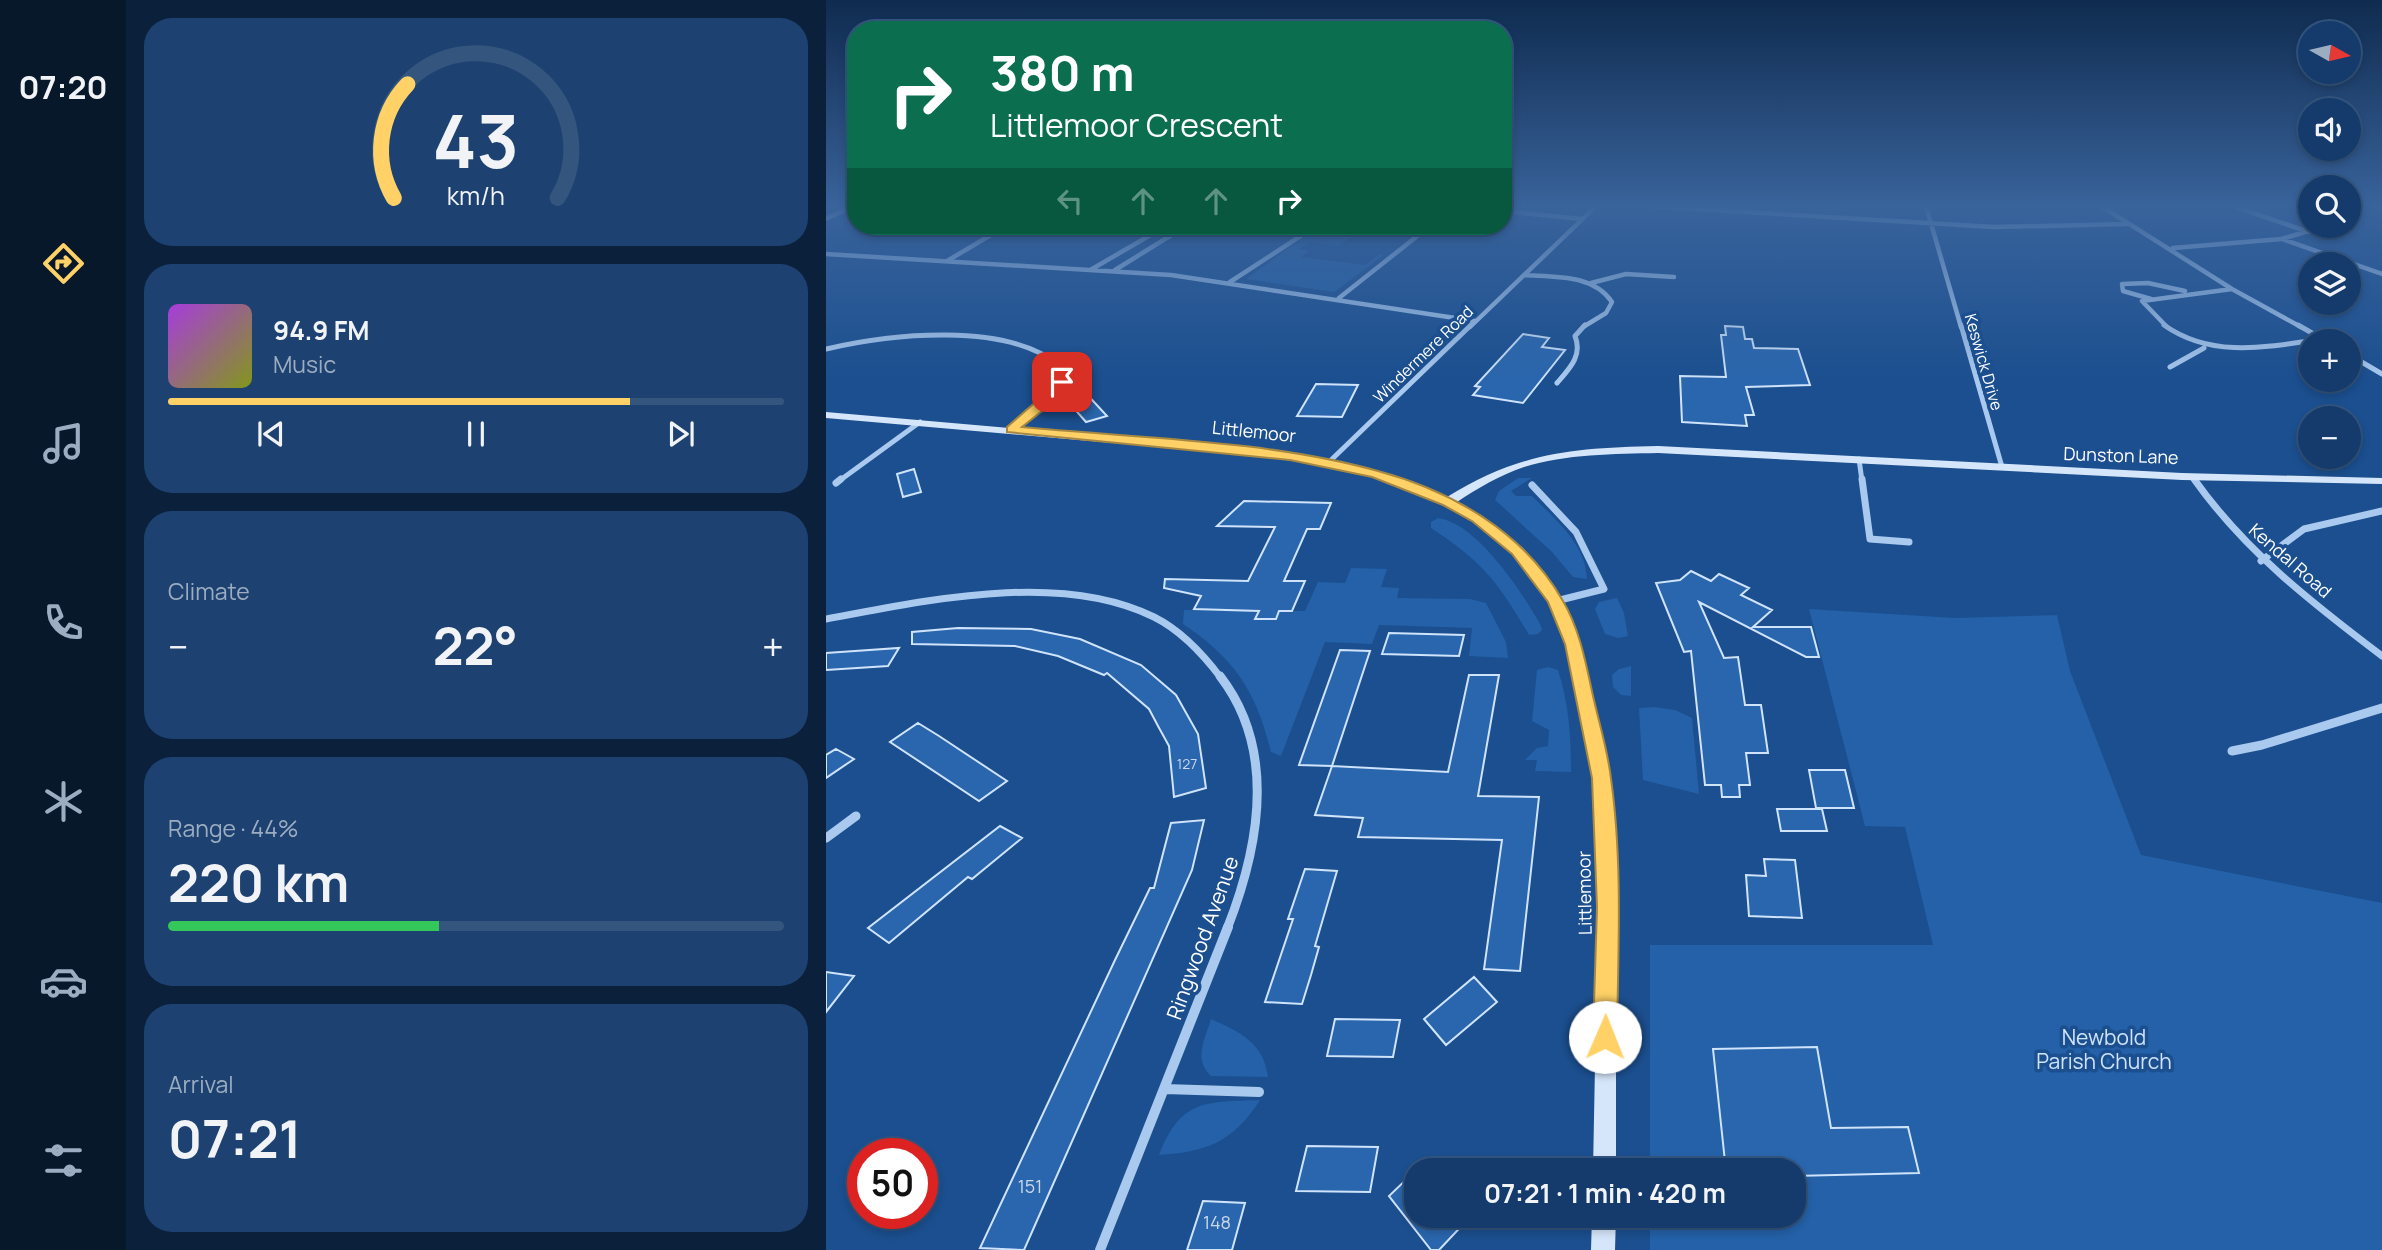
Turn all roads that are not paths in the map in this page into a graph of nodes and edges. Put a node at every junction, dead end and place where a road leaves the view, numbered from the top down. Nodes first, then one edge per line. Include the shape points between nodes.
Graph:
1 (995, 264) edge
2 (1100, 264) edge
3 (1125, 264) edge
4 (1257, 264) edge
5 (1381, 264) edge
6 (1535, 264) edge
7 (1943, 264) edge
8 (2196, 264) edge
9 (2354, 264) edge
10 (1092, 269) junction
11 (1665, 270) dead end
12 (1114, 271) junction
13 (2382, 274) edge
14 (1524, 275) junction
15 (1662, 276) junction
16 (1674, 277) dead end
17 (1230, 282) junction
18 (1591, 283) junction
19 (2232, 289) junction
20 (2192, 293) junction
21 (1339, 298) junction
22 (2152, 299) junction
23 (1475, 321) junction
24 (2304, 329) edge
25 (2298, 343) edge
26 (2204, 348) junction
27 (826, 349) edge
28 (2361, 362) edge
29 (2170, 367) dead end
30 (2382, 374) edge
31 (1557, 383) dead end
32 (826, 415) edge
33 (920, 422) junction
34 (1011, 430) junction
35 (1859, 459) junction
36 (1328, 463) junction
37 (2002, 467) junction
38 (2192, 477) junction
39 (2382, 481) edge
40 (836, 483) dead end
41 (1532, 485) dead end
42 (1448, 502) junction
43 (2382, 511) edge
44 (1909, 542) dead end
45 (2261, 561) junction
46 (1556, 601) junction
47 (826, 619) edge
48 (2382, 656) edge
49 (2382, 708) edge
50 (2232, 751) dead end
51 (856, 816) dead end
52 (826, 838) edge
53 (1165, 1089) junction
54 (1259, 1092) dead end
55 (1604, 1158) edge
56 (1604, 1228) edge
57 (1100, 1250) edge
58 (1604, 1250) edge

1 - 10 street
2 - 10 street
3 - 12 street
4 - 17 street
5 - 21 street
6 - 14 street, Windermere Road
7 - 37 street, Keswick Drive
8 - 19 street
9 - 13 street
10 - 12 street
11 - 15 street
12 - 17 street
14 - 18 street
14 - 23 street, Windermere Road
15 - 16 street
15 - 18 street via 1626,274
17 - 21 street
18 - 31 street via 1609,295 1611,308 1579,328 1575,336 1579,354
19 - 20 street
19 - 24 street
20 - 22 street
20 - 22 street via 2148,283 2122,284 2123,291
21 - 23 street
22 - 26 street via 2142,301 2150,314 2179,337
23 - 36 street, Windermere Road
25 - 26 street
26 - 29 street
27 - 34 street via 931,336 1014,344 1044,353 1060,366 1062,382 1048,400
28 - 30 street
32 - 33 main road, Littlemoor
33 - 34 main road, Littlemoor
33 - 40 street
34 - 36 main road, Littlemoor
35 - 37 main road, Dunston Lane
35 - 42 main road, Dunston Lane via 1704,450 1543,459 1507,469
35 - 44 street via 1870,539
36 - 42 main road, Littlemoor via 1396,480
37 - 38 main road, Dunston Lane
38 - 39 main road, Dunston Lane
38 - 45 street, Kendal Road via 2212,508
41 - 46 street via 1570,521 1589,550 1604,589
42 - 46 main road, Littlemoor via 1477,518 1518,551
43 - 45 street via 2304,529
45 - 48 street, Kendal Road
46 - 55 main road, Littlemoor via 1573,644 1602,778 1607,907
47 - 53 street, Ringwood Avenue via 982,594 1085,598 1146,613 1192,642 1229,684 1255,747 1257,835 1243,889
49 - 50 street
51 - 52 street
53 - 54 street
53 - 57 street, Ringwood Avenue
56 - 58 main road

